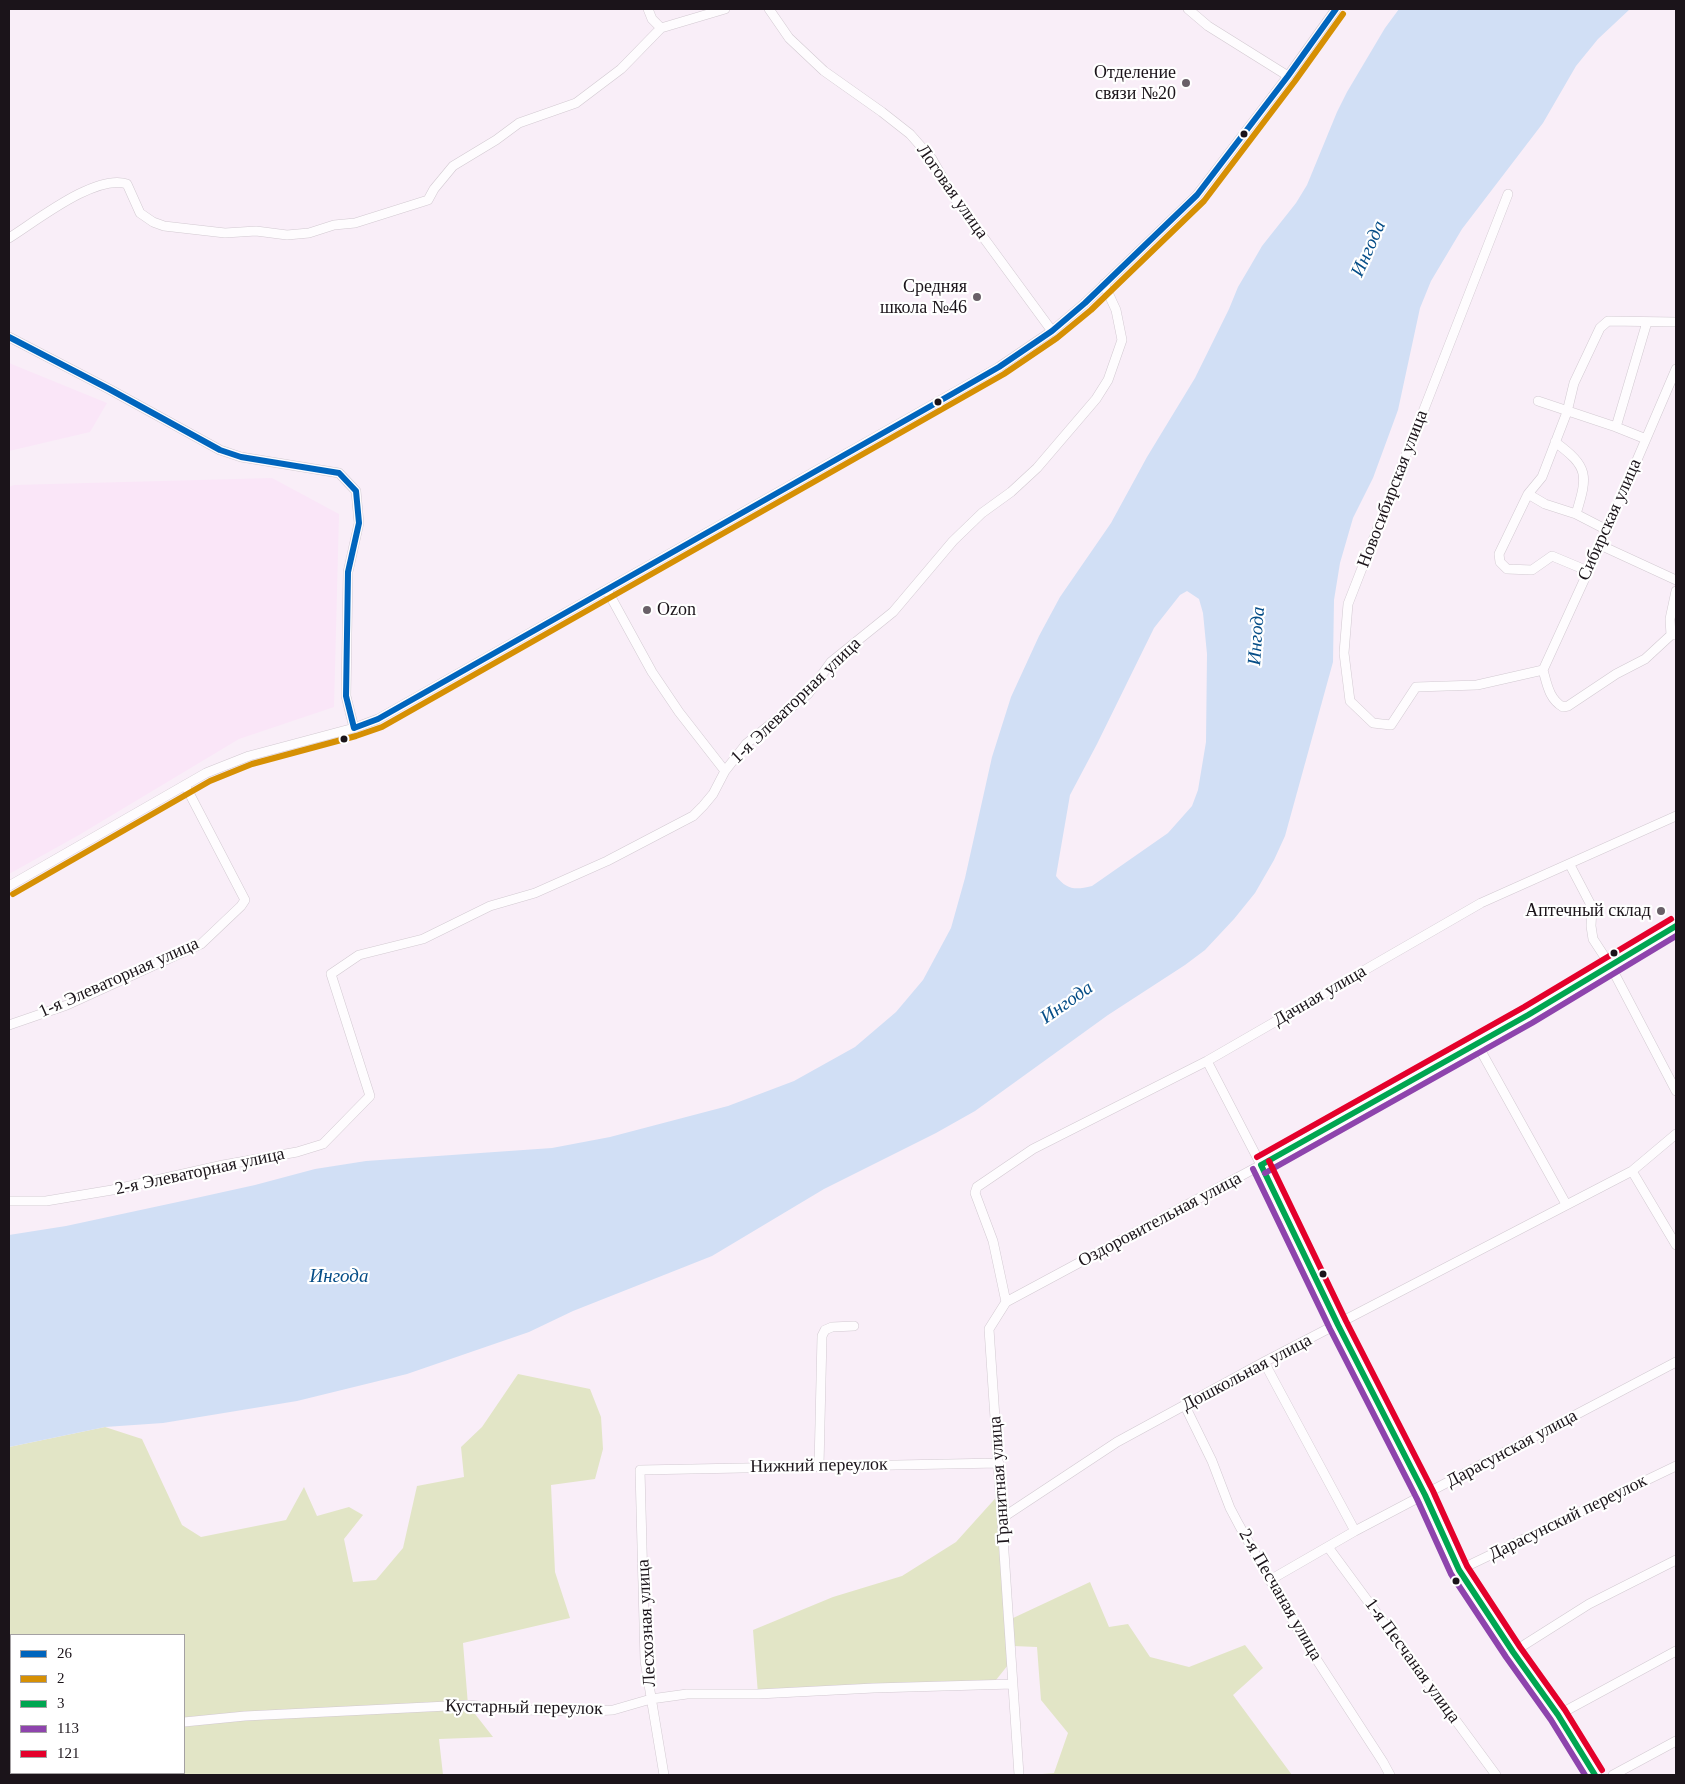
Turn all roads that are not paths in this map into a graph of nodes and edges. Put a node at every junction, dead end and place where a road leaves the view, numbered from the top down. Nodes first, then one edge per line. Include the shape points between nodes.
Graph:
1 (648, 9) edge
2 (725, 9) edge
3 (769, 9) edge
4 (1188, 9) edge
5 (1336, 9) edge
6 (661, 28) junction
7 (1288, 76) junction
8 (1508, 194) dead end
9 (9, 238) edge
10 (1104, 284) junction
11 (1647, 322) junction
12 (1676, 322) edge
13 (1052, 331) junction
14 (9, 337) edge
15 (1676, 369) edge
16 (1538, 401) dead end
17 (1567, 412) junction
18 (1616, 427) junction
19 (1646, 439) junction
20 (1555, 442) junction
21 (1528, 494) junction
22 (1576, 514) junction
23 (1607, 530) junction
24 (1600, 544) junction
25 (1588, 571) junction
26 (1676, 580) edge
27 (607, 590) junction
28 (1676, 591) edge
29 (1674, 635) edge
30 (1543, 670) junction
31 (354, 728) junction
32 (724, 771) junction
33 (184, 785) junction
34 (1676, 816) edge
35 (1570, 864) junction
36 (9, 886) edge
37 (1676, 926) edge
38 (1610, 965) junction
39 (9, 1025) edge
40 (1476, 1044) junction
41 (1207, 1061) junction
42 (1676, 1091) edge
43 (370, 1096) joint
44 (1676, 1134) edge
45 (1261, 1165) junction
46 (1632, 1171) junction
47 (9, 1201) edge
48 (1566, 1204) junction
49 (1676, 1244) edge
50 (1006, 1302) junction
51 (1338, 1325) junction
52 (854, 1326) dead end
53 (1264, 1362) junction
54 (1676, 1362) edge
55 (1186, 1406) junction
56 (999, 1463) junction
57 (819, 1466) junction
58 (1676, 1466) edge
59 (640, 1470) joint
60 (1425, 1495) junction
61 (1002, 1518) junction
62 (1355, 1531) junction
63 (1328, 1547) junction
64 (1676, 1560) edge
65 (1459, 1570) junction
66 (1270, 1580) junction
67 (1513, 1652) junction
68 (1676, 1652) edge
69 (1013, 1684) junction
70 (651, 1700) junction
71 (1558, 1715) junction
72 (185, 1722) edge
73 (1676, 1741) edge
74 (664, 1775) edge
75 (1019, 1775) edge
76 (1390, 1775) edge
77 (1496, 1775) edge
78 (1595, 1775) edge
79 (1614, 1775) edge

1 - 6 street
2 - 6 street
3 - 13 street, Логовая улица via 789,38 824,71 910,134 932,159 953,196
4 - 7 street via 1208,26
5 - 7 street
6 - 9 street via 621,69 576,103 520,122 453,166 428,200 355,223 334,225 309,233 225,233 153,222 140,213 127,184 122,183 104,185 70,198
7 - 10 street via 1197,195
8 - 30 street, Новосибирская улица via 1348,604 1344,653 1350,701 1373,723 1391,725 1416,687 1478,685
10 - 13 street
10 - 32 street, 1-я Элеваторная улица via 1116,310 1122,340 1108,380 1096,398 1037,468 958,536 893,612 831,662 808,694 746,744
11 - 12 street
11 - 17 street via 1608,321 1600,328 1574,383
11 - 18 street
13 - 27 street via 952,394
14 - 31 street via 220,450 241,457 339,474 356,491 359,523 348,572 346,680 346,696
15 - 19 street, Сибирская улица
16 - 17 street
17 - 18 street
17 - 20 street
18 - 19 street
19 - 23 street, Сибирская улица
20 - 21 street via 1542,477
20 - 22 street via 1581,467 1585,485
21 - 22 street via 1545,504
21 - 25 street via 1499,554 1500,562 1507,569 1532,570 1552,556
22 - 23 street
23 - 24 street, Сибирская улица
24 - 25 street, Сибирская улица
24 - 26 street
25 - 30 street, Сибирская улица
27 - 31 street via 378,719
27 - 32 street via 652,672
28 - 29 street via 1670,620
29 - 30 street via 1645,659 1568,706 1558,704 1550,695
31 - 33 street via 249,756
32 - 43 street, 1-я Элеваторная улица via 713,794 693,816 607,861 535,893 490,906 423,939 359,955 331,974
33 - 36 street
33 - 39 street, 1-я Элеваторная улица via 244,900 241,906 201,944 67,1005
34 - 35 street, Дачная улица
35 - 38 street via 1592,907 1593,939
35 - 41 street, Дачная улица via 1481,904
37 - 38 street, Оздоровительная улица
38 - 40 street, Оздоровительная улица
38 - 42 street
40 - 45 street, Оздоровительная улица
40 - 48 street
41 - 45 street
41 - 50 street, Дачная улица via 1033,1149 976,1187 975,1193 993,1241
43 - 47 street, 2-я Элеваторная улица via 323,1144 297,1152 112,1190 46,1201
44 - 46 street, Дошкольная улица
45 - 50 street, Оздоровительная улица
45 - 51 street
46 - 48 street, Дошкольная улица
46 - 49 street
48 - 51 street, Дошкольная улица
50 - 56 street, Гранитная улица via 989,1329
51 - 53 street, Дошкольная улица
51 - 60 street
52 - 57 street via 832,1327 822,1336
53 - 55 street, Дошкольная улица
53 - 62 street
54 - 60 street, Дарасунская улица
55 - 61 street, Дошкольная улица via 1118,1442
55 - 66 street, 2-я Песчаная улица via 1230,1508
56 - 57 street, Нижний переулок
56 - 61 street, Гранитная улица
57 - 59 street, Нижний переулок
58 - 65 street, Дарасунский переулок
59 - 70 street, Лесхозная улица via 645,1661
60 - 62 street, Дарасунская улица
60 - 65 street
61 - 69 street, Гранитная улица
62 - 63 street, Дарасунская улица
63 - 66 street, Дарасунская улица
63 - 77 street, 1-я Песчаная улица
64 - 67 street via 1590,1604
65 - 67 street
66 - 76 street, 2-я Песчаная улица via 1302,1637
67 - 71 street
68 - 71 street
69 - 70 street, Кустарный переулок via 687,1694
69 - 75 street, Гранитная улица
70 - 72 street, Кустарный переулок via 613,1710 592,1711 468,1705
70 - 74 street, Лесхозная улица
71 - 78 street
73 - 79 street

